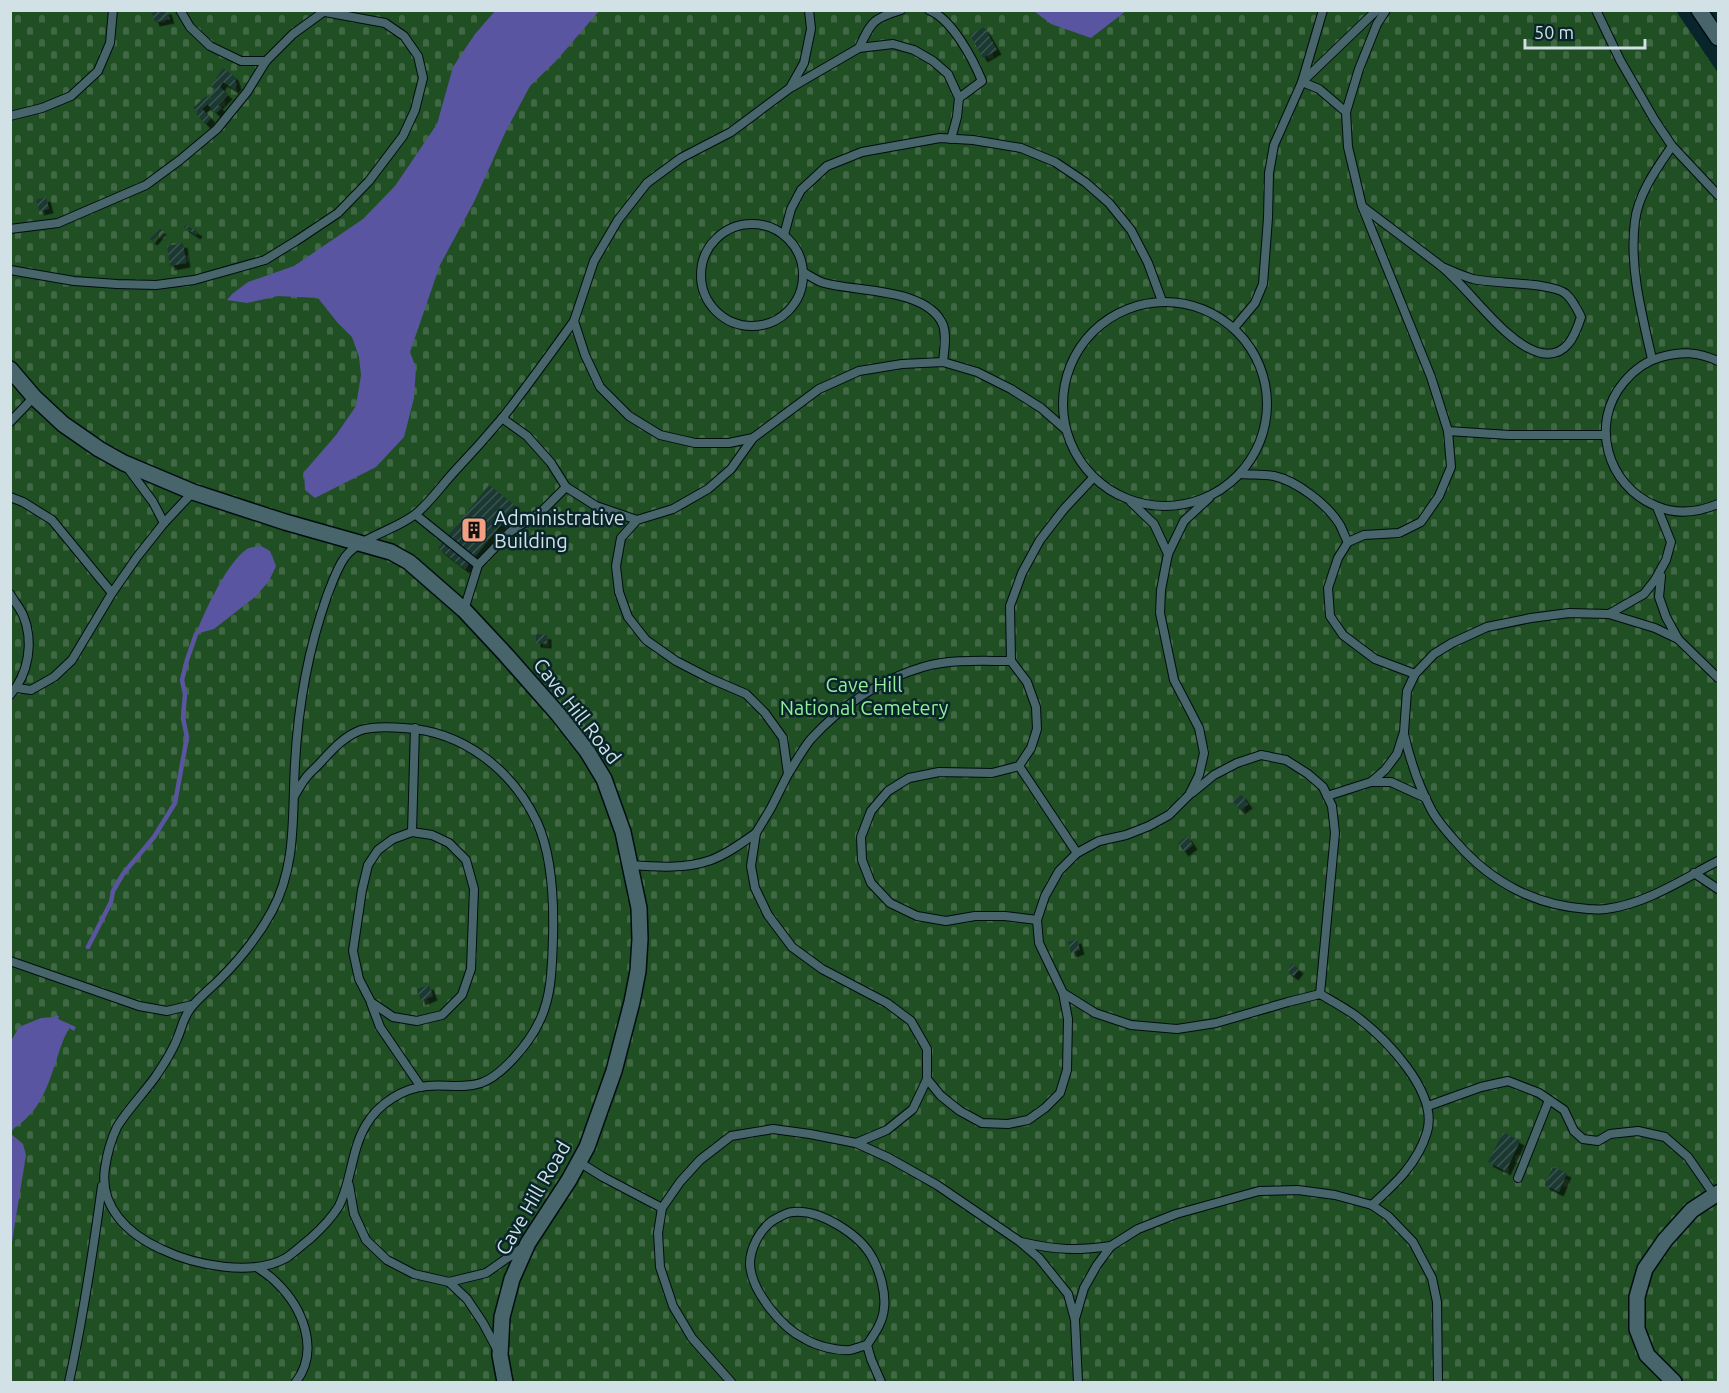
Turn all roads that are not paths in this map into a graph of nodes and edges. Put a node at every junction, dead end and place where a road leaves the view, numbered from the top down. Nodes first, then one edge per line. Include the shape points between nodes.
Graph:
1 (113, 10) edge
2 (180, 10) edge
3 (809, 10) edge
4 (901, 10) edge
5 (929, 10) edge
6 (1323, 10) edge
7 (1377, 10) edge
8 (1386, 10) edge
9 (1596, 10) edge
10 (1699, 10) edge
11 (326, 11) edge
12 (1719, 38) edge
13 (860, 48) junction
14 (266, 61) junction
15 (1302, 82) junction
16 (790, 88) junction
17 (959, 98) junction
18 (1346, 112) junction
19 (10, 116) edge
20 (951, 139) junction
21 (1672, 146) junction
22 (1719, 195) edge
23 (1362, 206) junction
24 (10, 230) edge
25 (784, 235) junction
26 (1442, 267) junction
27 (10, 270) edge
28 (803, 272) junction
29 (1162, 302) junction
30 (574, 321) junction
31 (1234, 328) junction
32 (1652, 359) junction
33 (1719, 361) edge
34 (943, 362) junction
35 (10, 369) edge
36 (34, 397) junction
37 (502, 418) junction
38 (10, 422) edge
39 (1065, 429) junction
40 (1448, 431) junction
41 (1605, 435) junction
42 (753, 438) junction
43 (124, 463) junction
44 (1241, 474) junction
45 (1093, 478) junction
46 (566, 488) junction
47 (193, 492) junction
48 (10, 497) edge
49 (1209, 498) junction
50 (1128, 500) junction
51 (1719, 504) edge
52 (1657, 507) junction
53 (416, 515) junction
54 (637, 520) junction
55 (164, 523) junction
56 (1348, 542) junction
57 (362, 544) junction
58 (1168, 554) junction
59 (1666, 560) junction
60 (478, 566) junction
61 (112, 593) junction
62 (10, 594) edge
63 (464, 610) junction
64 (1609, 614) junction
65 (1678, 639) junction
66 (1011, 661) junction
67 (1415, 674) junction
68 (1719, 678) edge
69 (17, 688) junction
70 (10, 695) edge
71 (415, 728) junction
72 (1404, 732) junction
73 (1019, 766) junction
74 (788, 774) junction
75 (1371, 782) junction
76 (1189, 795) junction
77 (1327, 796) junction
78 (294, 797) junction
79 (1427, 799) junction
80 (412, 832) junction
81 (756, 833) junction
82 (1077, 854) junction
83 (1719, 861) edge
84 (631, 865) junction
85 (1694, 873) junction
86 (1719, 889) edge
87 (1037, 920) junction
88 (10, 961) edge
89 (1063, 993) junction
90 (1320, 994) junction
91 (371, 1002) junction
92 (192, 1005) junction
93 (927, 1079) junction
94 (421, 1087) junction
95 (1549, 1100) junction
96 (1428, 1106) junction
97 (856, 1143) junction
98 (579, 1162) junction
99 (1518, 1178) dead end
100 (348, 1183) junction
101 (102, 1185) junction
102 (1717, 1194) edge
103 (1372, 1205) junction
104 (662, 1208) junction
105 (1019, 1241) junction
106 (528, 1243) junction
107 (1112, 1246) junction
108 (258, 1268) junction
109 (449, 1282) junction
110 (1075, 1320) junction
111 (867, 1345) junction
112 (500, 1355) junction
113 (69, 1383) edge
114 (296, 1383) edge
115 (505, 1383) edge
116 (731, 1383) edge
117 (881, 1383) edge
118 (1078, 1383) edge
119 (1438, 1383) edge
120 (1674, 1383) edge

1 - 19 lane via 110,43 98,71 71,96
2 - 14 lane via 190,27 210,46 241,61
3 - 16 lane via 811,29 804,63
4 - 13 lane via 870,25
5 - 17 lane via 961,42 982,81
6 - 15 lane
7 - 15 lane
8 - 18 lane via 1359,69
9 - 21 lane via 1620,60
10 - 12 street
11 - 14 lane via 293,34
11 - 27 lane via 385,23 404,36 418,56 423,78 403,136 369,181 338,213 265,260 194,280 156,285 117,284
13 - 16 lane
13 - 17 lane via 893,44 914,50 948,74
14 - 24 lane via 217,129 146,185 58,224
15 - 18 lane via 1319,89
15 - 31 lane via 1274,145 1263,284 1255,303
16 - 30 lane via 731,132 681,158 647,183 618,220 594,261
17 - 20 lane
18 - 23 lane via 1348,147
20 - 25 lane via 862,152 827,166 801,190
20 - 29 lane via 1021,148 1055,162 1085,182 1131,230
21 - 22 lane
21 - 32 lane via 1646,188 1635,219 1637,285
23 - 26 lane
23 - 40 lane via 1431,377
25 - 28 lane via 794,246
25 - 28 lane via 752,224 720,235 708,248 702,264 701,282 706,298 731,321 748,326 765,324 794,305
26 - 26 lane via 1522,346 1543,354 1560,351 1575,338 1581,318 1564,292 1472,279
28 - 34 lane via 821,282 888,293 924,305 944,327
29 - 31 lane via 1197,307
29 - 39 lane via 1132,307 1105,320 1083,342 1068,368 1062,398
30 - 37 lane
30 - 42 lane via 600,387 629,416 660,435 696,443
31 - 44 lane via 1254,354 1266,384 1267,416 1259,447
32 - 33 lane via 1678,352
32 - 41 lane via 1632,372 1617,390 1608,412
34 - 39 lane via 977,372 1011,389
34 - 42 lane via 859,371 819,389
35 - 36 street, Cave Hill Road
36 - 38 lane
36 - 43 street, Cave Hill Road via 63,424
37 - 46 lane via 527,436
37 - 53 lane
39 - 45 lane via 1076,455
40 - 41 lane
40 - 56 lane via 1450,467 1439,495 1421,522 1399,533 1364,535
41 - 52 lane via 1620,479 1637,496
42 - 54 lane via 731,469 708,489 672,509
43 - 47 street, Cave Hill Road
43 - 55 lane
44 - 49 lane
44 - 56 lane via 1274,476 1298,486 1339,524
45 - 50 lane
45 - 66 lane via 1040,540 1022,573 1010,606
46 - 54 lane via 596,506
46 - 60 lane via 510,532
47 - 55 lane
47 - 57 street, Cave Hill Road
48 - 61 lane via 52,520
49 - 50 lane via 1182,506 1155,507
49 - 58 lane via 1184,522
50 - 58 lane via 1154,524
51 - 52 lane via 1681,512
52 - 59 lane via 1671,542
53 - 57 lane
53 - 60 lane
54 - 74 lane via 621,538 616,566 619,592 628,617 646,640 676,661 746,694 783,738
55 - 61 lane
56 - 67 lane via 1328,588 1330,616 1343,635 1375,659
57 - 63 street, Cave Hill Road via 409,562
57 - 78 lane via 347,554 320,616 301,695
58 - 76 lane via 1160,613 1174,680 1199,728 1204,753
59 - 64 lane via 1644,594
59 - 65 lane via 1659,597
60 - 63 lane
61 - 69 lane via 72,660 54,677 31,690
62 - 69 lane via 23,615 29,639 27,665
63 - 84 street, Cave Hill Road via 558,714 586,751 604,779
64 - 65 lane
64 - 67 lane via 1569,613 1487,627 1434,654
65 - 68 lane
66 - 73 lane via 1027,682 1037,729
66 - 74 lane via 954,662 923,667 893,679 863,695 832,719 810,741
67 - 72 lane via 1407,691
69 - 70 lane
71 - 78 lane via 365,728 347,737 304,779
71 - 80 lane
71 - 94 lane via 470,746 520,792 545,842 553,933 547,997 540,1022 523,1047 504,1068 482,1083
72 - 75 lane via 1397,754
72 - 79 lane via 1409,756
73 - 82 lane
73 - 87 lane via 992,773 939,772 909,778 888,791 871,811 861,837 862,860 871,883 890,903 917,916 946,921 975,916
74 - 81 lane
75 - 77 lane
75 - 79 lane via 1391,782
76 - 77 lane via 1214,775 1261,755 1286,760 1323,787
76 - 82 lane via 1169,815 1149,826 1099,841
77 - 90 lane via 1335,833
78 - 92 lane via 290,858 272,912 232,967
79 - 85 lane via 1449,834 1487,873 1542,901 1569,908 1605,909 1639,901
80 - 91 lane via 378,850 368,866 362,890 353,951 358,979
80 - 91 lane via 449,843 466,860 474,889 471,969 462,995 442,1015 417,1021 393,1017
81 - 84 lane via 710,860 659,867
81 - 93 lane via 751,866 755,888 768,915 792,947 911,1021 927,1049
82 - 87 lane via 1059,871
83 - 85 lane
84 - 98 street, Cave Hill Road via 639,909 638,971 614,1071
85 - 86 lane
87 - 89 lane via 1039,943
88 - 92 lane via 139,1006 166,1011
89 - 90 lane via 1095,1013 1131,1025 1177,1029 1216,1023
89 - 93 lane via 1068,1019 1067,1070 1060,1093 1028,1120 982,1123 941,1096
90 - 96 lane via 1355,1016 1385,1042 1414,1076
91 - 94 lane via 380,1027
92 - 101 lane via 166,1061 116,1129
93 - 97 lane via 913,1109 887,1130
94 - 100 lane via 383,1103 367,1123 354,1152
95 - 96 lane via 1508,1081
95 - 99 lane
95 - 102 lane via 1564,1110 1574,1131 1583,1139 1598,1141 1610,1134 1638,1131 1665,1137 1688,1157
96 - 103 lane via 1428,1131 1413,1162
97 - 104 lane via 773,1129 731,1136 700,1160
97 - 105 lane via 937,1185
98 - 104 lane
98 - 106 street, Cave Hill Road
100 - 108 lane via 329,1222 285,1258
100 - 109 lane via 354,1214 366,1240 387,1260 414,1274
101 - 108 lane via 111,1208 131,1232 158,1248 187,1260
101 - 113 lane
102 - 120 street via 1692,1210 1665,1239 1644,1269 1637,1298 1637,1329 1647,1355
103 - 107 lane via 1298,1190 1258,1191 1176,1214 1138,1229
103 - 119 lane via 1413,1242 1432,1278 1437,1302
104 - 116 lane via 658,1233 660,1267 673,1306 692,1338
105 - 107 lane via 1052,1249
105 - 110 lane via 1039,1258 1068,1294
106 - 109 lane via 486,1273
106 - 112 street, Cave Hill Road via 512,1279 502,1317
107 - 110 lane via 1084,1288
108 - 114 lane via 277,1283 305,1327 309,1351
109 - 112 lane via 467,1299
110 - 118 lane
111 - 111 lane via 879,1327 884,1307 882,1284 873,1258 857,1239 816,1215 792,1212 772,1221 756,1239 750,1264 755,1285 767,1305 805,1339 850,1350
111 - 117 lane
112 - 115 street, Cave Hill Road

